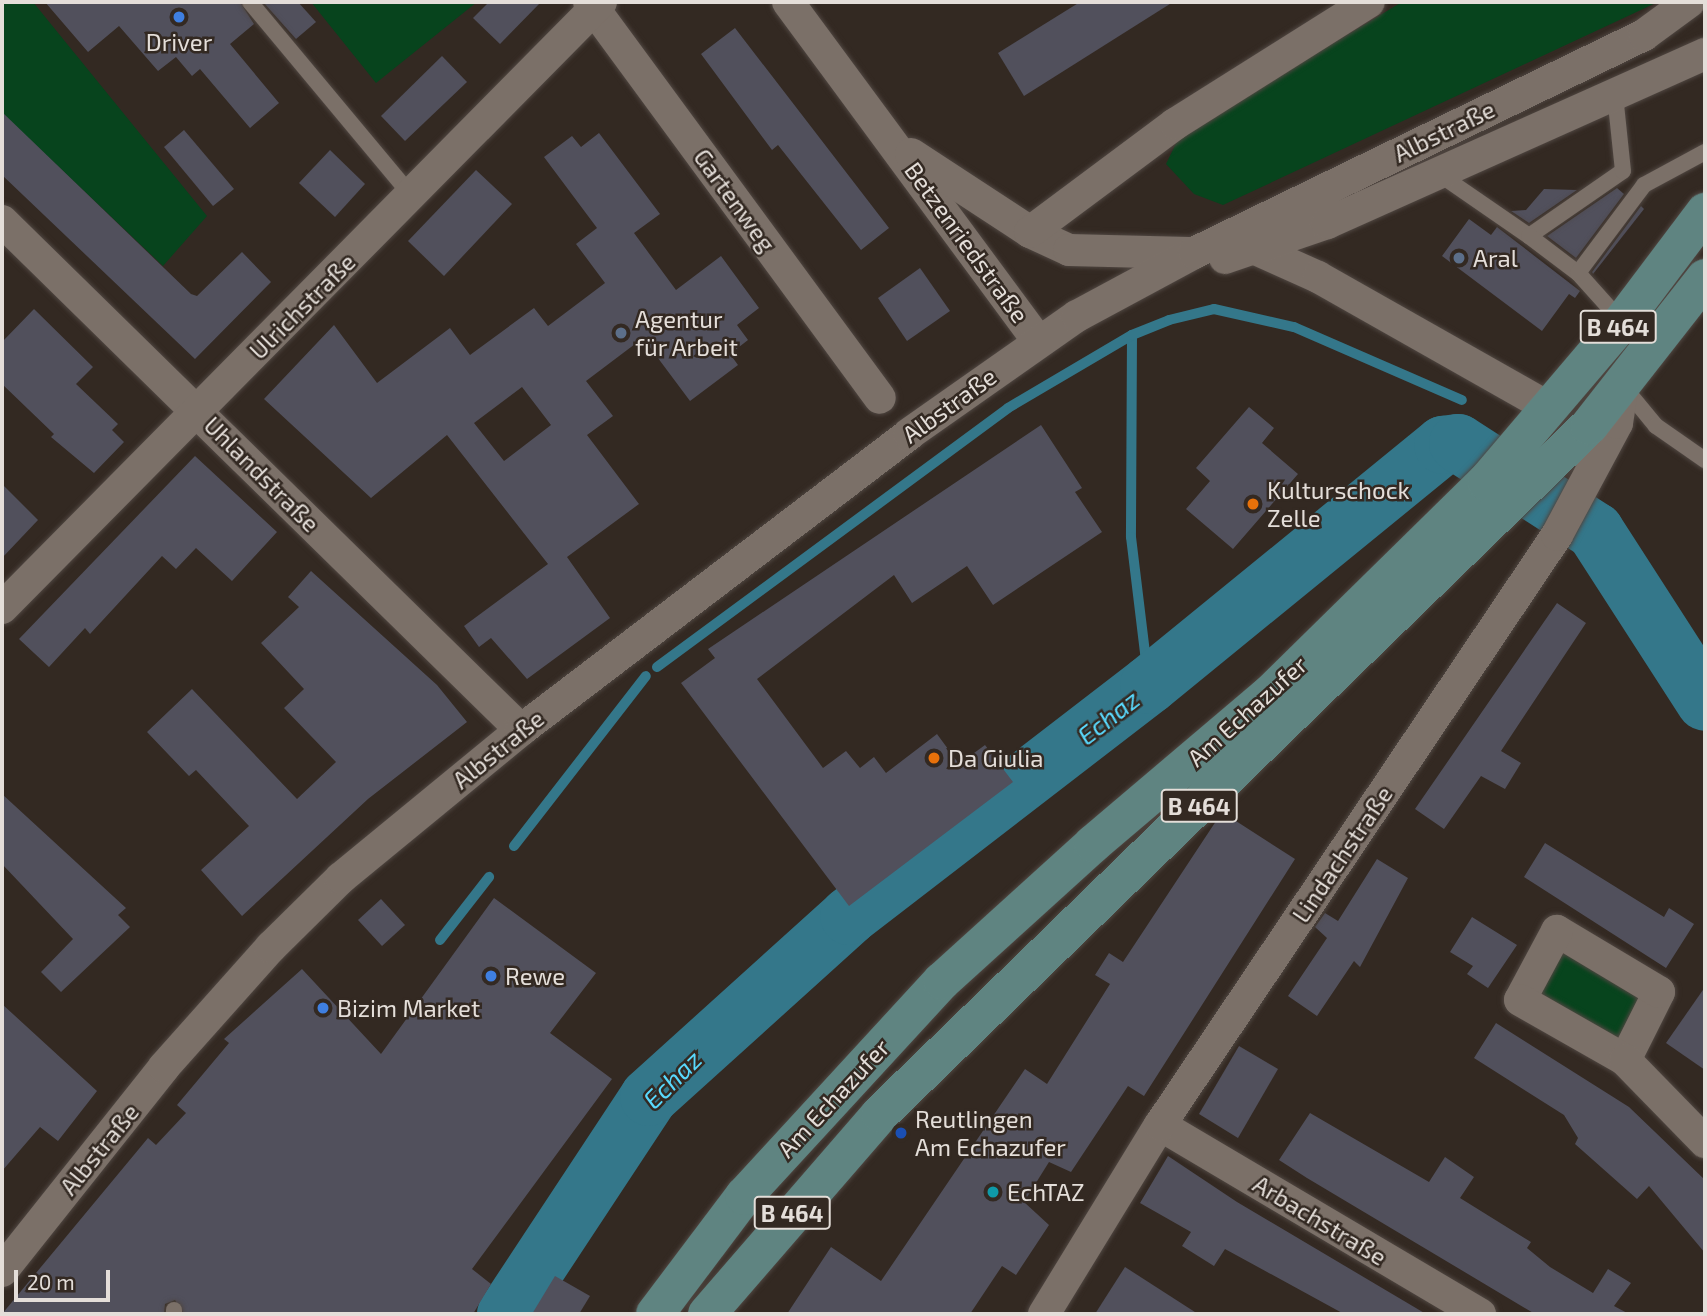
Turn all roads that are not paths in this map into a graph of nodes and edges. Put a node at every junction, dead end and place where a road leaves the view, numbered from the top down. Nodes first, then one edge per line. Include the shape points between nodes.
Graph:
1 (250, 2) edge
2 (788, 2) edge
3 (1369, 2) edge
4 (1689, 2) edge
5 (595, 4) edge
6 (1705, 54) edge
7 (1615, 95) junction
8 (896, 144) junction
9 (1705, 152) edge
10 (1439, 174) junction
11 (411, 195) junction
12 (1705, 212) edge
13 (2, 221) edge
14 (1327, 223) junction
15 (1030, 232) junction
16 (1529, 236) junction
17 (1251, 247) junction
18 (1194, 253) junction
19 (1578, 272) junction
20 (1318, 277) junction
21 (1705, 278) edge
22 (1077, 316) junction
23 (1622, 322) junction
24 (1038, 341) junction
25 (1623, 386) junction
26 (880, 398) dead end
27 (1550, 408) junction
28 (198, 411) junction
29 (1580, 458) junction
30 (1705, 460) edge
31 (1502, 490) junction
32 (2, 608) edge
33 (521, 730) junction
34 (1625, 1060) dead end
35 (1160, 1125) junction
36 (1705, 1142) edge
37 (2, 1271) edge
38 (655, 1314) edge
39 (707, 1314) edge
40 (1044, 1314) edge
41 (1480, 1314) edge

1 - 11 lane
2 - 8 street, Betzenriedstraße
3 - 15 street via 1175,124
4 - 18 street, Albstraße via 1644,35
5 - 11 street, Ulrichstraße
5 - 26 street, Gartenweg
6 - 7 street, Albstraße
7 - 10 street, Albstraße
7 - 16 lane via 1623,171
8 - 15 street, Betzenriedstraße
8 - 24 street, Betzenriedstraße
9 - 19 lane via 1644,185
10 - 14 street, Albstraße
10 - 16 lane
11 - 28 street, Ulrichstraße
12 - 23 main road, Am Echazufer / B 464
13 - 28 street, Uhlandstraße
14 - 17 street, Albstraße
14 - 20 street
15 - 18 street, Albstraße via 1069,250
16 - 19 lane
17 - 20 street
17 - 22 street, Albstraße
18 - 22 street, Albstraße
19 - 23 lane
20 - 27 street
21 - 25 main road, Am Echazufer / B 464
22 - 24 street, Albstraße
23 - 27 main road, Am Echazufer / B 464
24 - 33 street, Albstraße
25 - 29 main road, Am Echazufer / B 464
25 - 30 lane via 1656,426
27 - 31 main road, Am Echazufer / B 464 via 1524,438
28 - 32 street, Ulrichstraße
28 - 33 street, Uhlandstraße
29 - 31 main road, Am Echazufer / B 464
29 - 35 street, Lindachstraße via 1557,535
31 - 38 main road, Am Echazufer / B 464 via 942,981 744,1196
31 - 39 main road, Am Echazufer / B 464 via 880,1114
33 - 37 street, Albstraße via 341,878 271,947 164,1067
34 - 36 street
35 - 40 street, Lindachstraße
35 - 41 street, Arbachstraße

